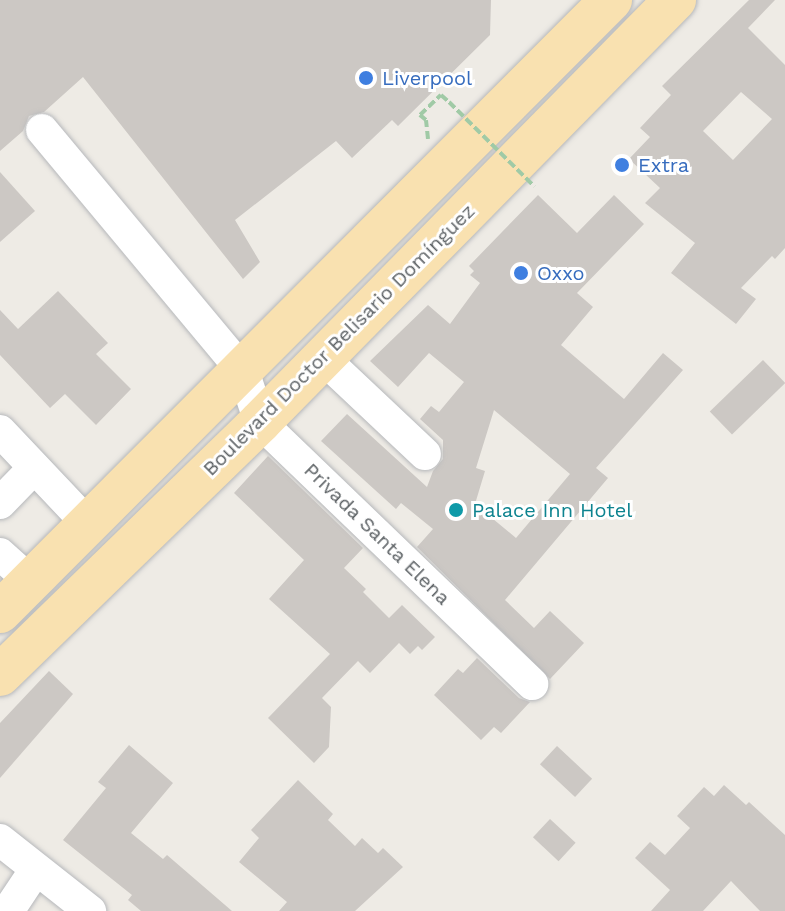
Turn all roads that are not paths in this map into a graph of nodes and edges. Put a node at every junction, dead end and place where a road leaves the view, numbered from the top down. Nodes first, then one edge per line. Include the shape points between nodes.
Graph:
1 (611, 0) edge
2 (675, 0) edge
3 (42, 130) dead end
4 (323, 358) junction
5 (243, 371) junction
6 (260, 422) junction
7 (0, 431) edge
8 (425, 454) dead end
9 (34, 468) junction
10 (0, 503) edge
11 (89, 525) junction
12 (0, 554) edge
13 (31, 582) junction
14 (0, 612) edge
15 (0, 675) edge
16 (532, 684) dead end
17 (0, 840) edge
18 (36, 869) junction
19 (8, 911) edge
20 (90, 911) edge

1 - 5 main road
2 - 4 main road, Boulevard Doctor Belisario Domínguez
3 - 5 street
4 - 6 main road, Boulevard Doctor Belisario Domínguez
4 - 8 street
5 - 6 street, Privada Santa Elena
5 - 11 main road
6 - 15 main road, Boulevard Doctor Belisario Domínguez
6 - 16 street, Privada Santa Elena
7 - 9 street
9 - 10 street
9 - 11 street
11 - 13 main road
12 - 13 street
13 - 14 main road
17 - 18 street
18 - 19 street
18 - 20 street

